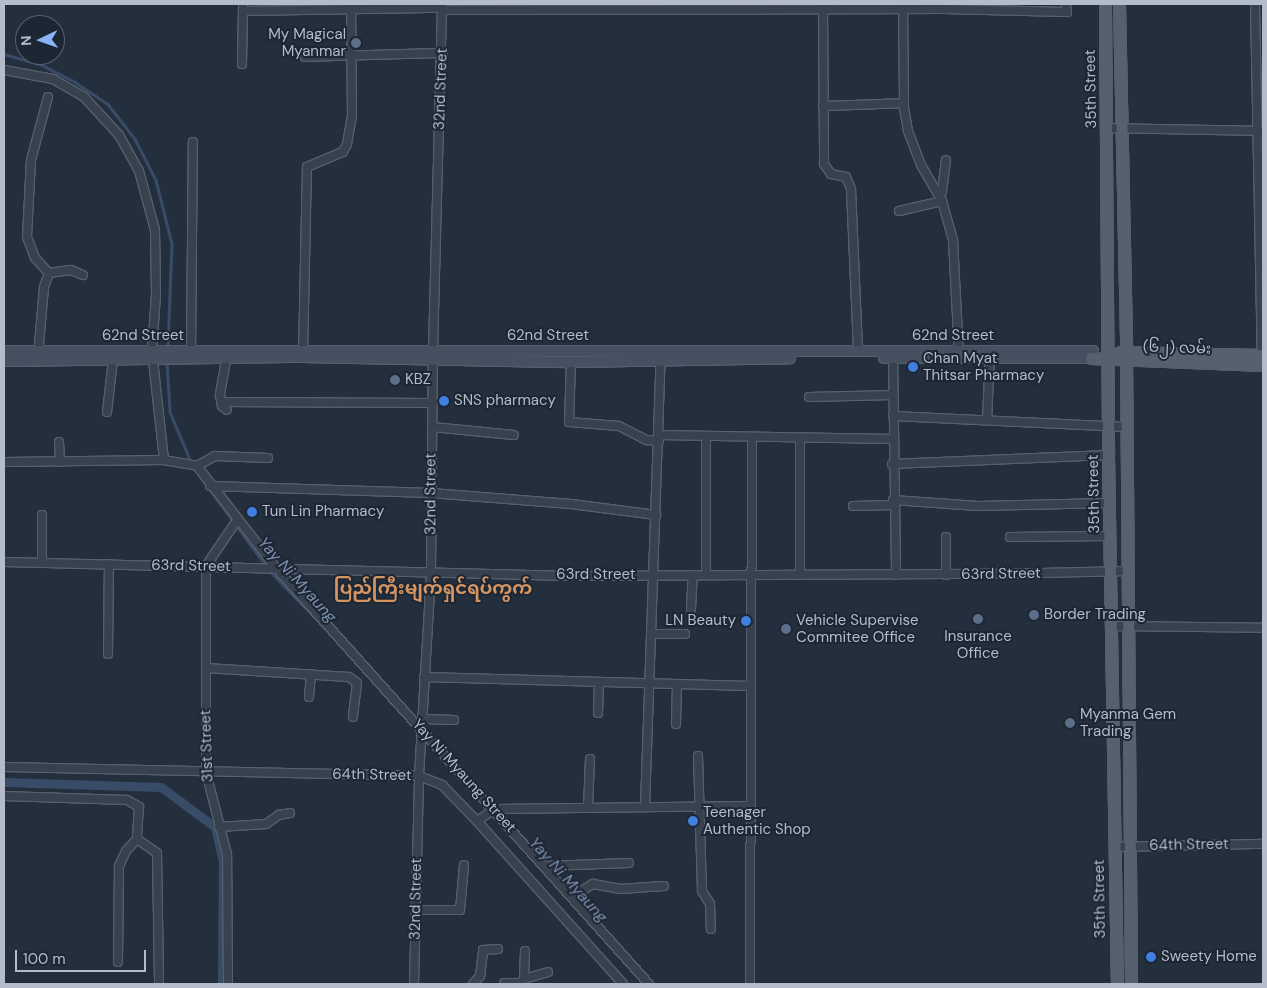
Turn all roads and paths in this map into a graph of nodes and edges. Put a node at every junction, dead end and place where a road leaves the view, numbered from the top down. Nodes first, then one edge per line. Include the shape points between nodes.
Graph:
1 (1066, 4) edge
2 (1105, 4) edge
3 (1119, 4) edge
4 (1255, 4) edge
5 (491, 6) edge
6 (529, 6) edge
7 (572, 6) edge
8 (614, 6) edge
9 (654, 6) edge
10 (693, 6) edge
11 (733, 6) edge
12 (778, 6) edge
13 (823, 6) edge
14 (861, 6) edge
15 (943, 6) edge
16 (982, 6) edge
17 (243, 7) edge
18 (351, 7) edge
19 (442, 7) edge
20 (903, 7) edge
21 (1021, 7) edge
22 (443, 53) junction
23 (351, 56) junction
24 (305, 57) dead end
25 (242, 64) dead end
26 (4, 70) edge
27 (48, 97) dead end
28 (904, 103) junction
29 (824, 106) junction
30 (1107, 128) junction
31 (1121, 128) junction
32 (1260, 131) edge
33 (194, 142) dead end
34 (946, 160) dead end
35 (942, 192) dead end
36 (942, 201) junction
37 (899, 211) dead end
38 (49, 273) junction
39 (82, 275) dead end
40 (4, 351) edge
41 (858, 351) junction
42 (303, 353) junction
43 (1092, 354) joint
44 (192, 355) junction
45 (433, 355) junction
46 (893, 355) junction
47 (959, 355) junction
48 (990, 355) junction
49 (1108, 355) junction
50 (38, 356) junction
51 (155, 356) junction
52 (661, 356) junction
53 (1126, 356) junction
54 (113, 359) junction
55 (226, 360) junction
56 (1263, 360) edge
57 (4, 361) edge
58 (571, 362) junction
59 (893, 395) junction
60 (810, 397) dead end
61 (221, 402) junction
62 (432, 403) junction
63 (227, 410) dead end
64 (107, 412) dead end
65 (893, 416) junction
66 (987, 420) junction
67 (432, 427) junction
68 (1109, 427) junction
69 (1126, 427) junction
70 (514, 434) dead end
71 (706, 437) junction
72 (659, 438) junction
73 (752, 438) junction
74 (800, 439) junction
75 (893, 439) junction
76 (59, 442) dead end
77 (1108, 455) junction
78 (268, 458) dead end
79 (164, 460) junction
80 (4, 462) edge
81 (60, 462) junction
82 (892, 464) junction
83 (196, 466) junction
84 (210, 486) junction
85 (431, 493) junction
86 (893, 502) junction
87 (1109, 503) junction
88 (853, 506) dead end
89 (42, 515) dead end
90 (656, 516) junction
91 (234, 524) junction
92 (1109, 536) junction
93 (946, 537) dead end
94 (1010, 537) dead end
95 (4, 562) edge
96 (42, 563) junction
97 (109, 564) junction
98 (206, 566) junction
99 (276, 569) junction
100 (1110, 571) junction
101 (1129, 571) junction
102 (431, 572) junction
103 (693, 575) junction
104 (706, 575) junction
105 (753, 575) junction
106 (800, 575) junction
107 (896, 575) junction
108 (946, 575) junction
109 (655, 576) junction
110 (691, 609) dead end
111 (1110, 626) junction
112 (1128, 626) junction
113 (1263, 628) edge
114 (652, 634) junction
115 (685, 634) dead end
116 (108, 654) dead end
117 (206, 668) junction
118 (311, 674) junction
119 (424, 677) junction
120 (598, 682) junction
121 (650, 684) junction
122 (677, 684) junction
123 (750, 686) junction
124 (309, 698) dead end
125 (598, 713) dead end
126 (353, 717) dead end
127 (423, 719) junction
128 (454, 720) dead end
129 (676, 724) dead end
130 (422, 736) junction
131 (698, 756) dead end
132 (590, 759) dead end
133 (4, 767) edge
134 (206, 772) junction
135 (419, 776) junction
136 (4, 796) edge
137 (646, 806) junction
138 (699, 806) junction
139 (750, 806) junction
140 (588, 808) junction
141 (290, 813) dead end
142 (486, 815) junction
143 (220, 827) junction
144 (137, 839) junction
145 (1263, 844) edge
146 (1130, 846) junction
147 (1114, 847) junction
148 (629, 863) dead end
149 (464, 865) dead end
150 (545, 866) junction
151 (664, 886) dead end
152 (572, 897) junction
153 (416, 910) junction
154 (711, 929) dead end
155 (498, 949) dead end
156 (525, 951) dead end
157 (118, 962) dead end
158 (548, 972) dead end
159 (521, 982) edge
160 (504, 983) edge
161 (159, 984) edge
162 (228, 984) edge
163 (414, 984) edge
164 (473, 984) edge
165 (623, 984) edge
166 (649, 984) edge
167 (750, 984) edge
168 (1117, 984) edge
169 (1131, 984) edge

1 - 21 street via 1067,12
2 - 30 main road, 35th Street
3 - 31 main road, 35th Street
4 - 32 street
5 - 6 street
5 - 19 street
6 - 7 street
7 - 8 street
8 - 9 street
9 - 10 street
10 - 11 street
11 - 12 street
12 - 13 street
13 - 14 street
13 - 29 street
14 - 20 street
15 - 16 street
15 - 20 street
16 - 21 street
17 - 18 street
17 - 25 street
18 - 19 street
18 - 23 street
19 - 22 street, 32nd Street
20 - 28 street
22 - 23 street
22 - 45 street, 32nd Street
23 - 24 street
23 - 42 street via 352,116 347,144 343,152 308,167
26 - 51 street via 53,79 84,97 119,135 139,171 155,230
27 - 38 street via 31,160 27,237 31,251
28 - 29 street
28 - 36 street via 908,130 921,165
29 - 41 street via 825,169 831,174 846,177 854,205
30 - 31 street
30 - 49 main road, 35th Street
31 - 32 street
31 - 53 main road, 35th Street
32 - 56 street
33 - 44 street
34 - 35 street
36 - 37 street
36 - 47 street via 956,262
38 - 39 street via 71,270
38 - 50 street via 44,287
40 - 50 main road, 62nd Street
41 - 46 main road, 62nd Street
41 - 52 main road, 62nd Street
42 - 44 main road, 62nd Street
42 - 45 main road, 62nd Street
42 - 55 main road, 62nd Street
43 - 48 main road, 62nd Street
43 - 49 main road, (၆၂) လမ်း
44 - 51 main road, 62nd Street
44 - 55 main road, 62nd Street
45 - 52 main road, 62nd Street
45 - 58 main road, 62nd Street
45 - 62 street, 32nd Street
46 - 47 main road, 62nd Street
46 - 52 main road, 62nd Street
46 - 59 street
47 - 48 main road, 62nd Street
48 - 66 street
49 - 53 main road, (၆၂) လမ်း
49 - 68 main road, 35th Street
50 - 51 main road, 62nd Street
50 - 54 main road, 62nd Street
50 - 57 main road, 62nd Street
51 - 54 main road, 62nd Street
51 - 79 street
52 - 58 main road, 62nd Street
52 - 72 street
53 - 56 main road, (၆၂) လမ်း
53 - 69 main road, 35th Street
54 - 64 street
55 - 61 street
58 - 72 street via 569,422 619,426 646,440
59 - 60 street
59 - 65 street
61 - 62 street
61 - 63 street
62 - 67 street, 32nd Street
65 - 66 street
65 - 75 street
66 - 68 street
67 - 70 street
67 - 85 street, 32nd Street
68 - 69 street
68 - 77 main road, 35th Street
69 - 101 main road, 35th Street
71 - 72 street
71 - 73 street
71 - 104 street
72 - 90 street
73 - 74 street
73 - 105 street
74 - 75 street
74 - 106 street
75 - 82 street
76 - 81 street
77 - 82 street
77 - 87 main road, 35th Street
78 - 83 street via 215,456
79 - 81 street
79 - 83 street
80 - 81 street
82 - 86 street
83 - 84 street, Yay Ni Myaung Street
84 - 85 street
84 - 91 street, Yay Ni Myaung Street
85 - 90 street via 570,504
85 - 102 street, 32nd Street
86 - 87 street via 978,506
86 - 88 street
86 - 107 street
87 - 92 main road, 35th Street
89 - 96 street
90 - 109 street
91 - 98 street
91 - 99 street, Yay Ni Myaung Street
92 - 94 street
92 - 100 main road, 35th Street
93 - 108 street
95 - 96 street, 63rd Street
96 - 97 street, 63rd Street
97 - 98 street, 63rd Street
97 - 116 street
98 - 99 street, 63rd Street
98 - 117 street, 31st Street
99 - 102 street, 63rd Street
99 - 130 street, Yay Ni Myaung Street
100 - 101 street, 63rd Street
100 - 108 street, 63rd Street
100 - 111 main road, 35th Street
101 - 112 main road, 35th Street
102 - 109 street, 63rd Street
102 - 119 street, 32nd Street
103 - 104 street, 63rd Street
103 - 109 street, 63rd Street
103 - 110 street
104 - 105 street, 63rd Street
105 - 106 street, 63rd Street
105 - 123 street
106 - 107 street, 63rd Street
107 - 108 street, 63rd Street
109 - 114 street
111 - 112 street
111 - 147 main road, 35th Street
112 - 113 street
112 - 146 main road, 35th Street
114 - 115 street
114 - 121 street
117 - 118 street
117 - 134 street, 31st Street
118 - 124 street
118 - 126 street via 342,675 355,680 357,690
119 - 120 street
119 - 127 street, 32nd Street
120 - 121 street
120 - 125 street
121 - 122 street
121 - 137 street
122 - 123 street
122 - 129 street
123 - 139 street
127 - 128 street
127 - 130 street, 32nd Street
130 - 135 street, 32nd Street
130 - 142 street, Yay Ni Myaung Street
131 - 138 street
132 - 140 street
133 - 134 street, 64th Street
134 - 135 street, 64th Street
134 - 143 street, 31st Street
135 - 142 street, 64th Street via 442,786
135 - 153 street, 32nd Street
136 - 144 street via 133,801 139,808
137 - 138 street
137 - 140 street
138 - 139 street
138 - 154 street via 702,895 710,904
139 - 167 street
140 - 142 street
141 - 143 street via 279,815 266,824
142 - 150 street, Yay Ni Myaung Street
142 - 165 street
143 - 162 street, 31st Street via 227,854 230,892
144 - 157 street via 126,850 119,866
144 - 161 street via 157,853
145 - 146 street, 64th Street
146 - 147 street, 64th Street
146 - 169 main road, 35th Street
147 - 168 main road, 35th Street
148 - 150 street
149 - 153 street via 460,910
150 - 152 street, Yay Ni Myaung Street
151 - 152 street via 620,889 593,884
152 - 166 street, Yay Ni Myaung Street
153 - 163 street, 32nd Street
155 - 164 street via 483,950 480,976
156 - 159 street
158 - 159 street
159 - 160 street

